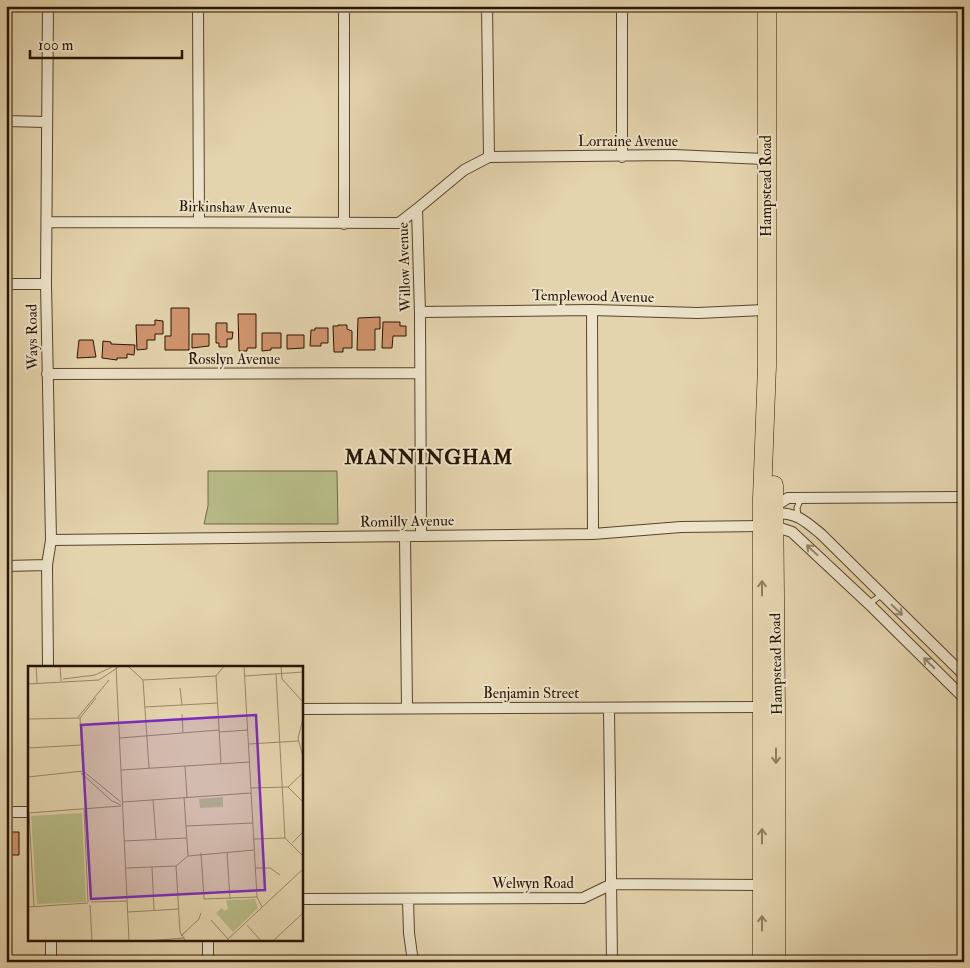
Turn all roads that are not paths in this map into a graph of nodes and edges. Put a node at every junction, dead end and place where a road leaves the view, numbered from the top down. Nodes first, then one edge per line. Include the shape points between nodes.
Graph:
1 (48, 6) edge
2 (198, 6) edge
3 (344, 6) edge
4 (487, 6) edge
5 (622, 6) edge
6 (767, 6) edge
7 (6, 121) edge
8 (46, 122) junction
9 (489, 157) junction
10 (622, 157) junction
11 (766, 159) junction
12 (417, 209) junction
13 (48, 222) junction
14 (198, 222) junction
15 (344, 224) junction
16 (6, 284) edge
17 (46, 284) junction
18 (592, 310) junction
19 (766, 310) junction
20 (420, 312) junction
21 (420, 373) junction
22 (48, 374) junction
23 (964, 497) edge
24 (801, 498) junction
25 (769, 514) junction
26 (798, 516) junction
27 (593, 534) junction
28 (421, 535) junction
29 (405, 536) junction
30 (52, 540) junction
31 (47, 565) junction
32 (6, 566) edge
33 (881, 595) junction
34 (869, 604) junction
35 (48, 666) edge
36 (964, 675) edge
37 (964, 698) edge
38 (769, 707) junction
39 (407, 708) junction
40 (609, 708) junction
41 (302, 709) edge
42 (6, 812) edge
43 (28, 812) edge
44 (612, 884) junction
45 (769, 885) junction
46 (302, 899) edge
47 (408, 899) junction
48 (51, 940) edge
49 (208, 940) edge
50 (51, 962) edge
51 (208, 962) edge
52 (413, 962) edge
53 (612, 962) edge
54 (762, 962) edge
55 (776, 962) edge

1 - 8 street, Ways Road
2 - 14 street
3 - 15 street
4 - 9 street
5 - 10 street
6 - 11 highway, Hampstead Road
7 - 8 street
8 - 13 street, Ways Road
9 - 10 street, Lorraine Avenue
9 - 12 street, Willow Avenue via 464,170
10 - 11 street, Lorraine Avenue via 674,155
11 - 19 highway, Hampstead Road
12 - 15 street, Birkinshaw Avenue via 399,223
12 - 20 street, Willow Avenue
13 - 14 street, Birkinshaw Avenue
13 - 17 street, Ways Road
14 - 15 street, Birkinshaw Avenue
16 - 17 street
17 - 22 street, Ways Road
18 - 19 street, Templewood Avenue via 679,313
18 - 20 street, Templewood Avenue
18 - 27 street
19 - 25 highway, Hampstead Road
20 - 21 street, Willow Avenue
21 - 22 street, Rosslyn Avenue
21 - 28 street, Willow Avenue
22 - 30 street, Ways Road
23 - 24 street
24 - 25 street via 788,498
24 - 26 lane
25 - 26 street
25 - 27 street, Romilly Avenue via 681,527
34 -> 25 street
25 - 38 highway, Hampstead Road
26 - 33 street via 821,534
27 - 28 street, Romilly Avenue
28 - 29 street, Romilly Avenue
29 - 30 street, Romilly Avenue
29 - 39 street
30 - 31 street, Ways Road
31 - 32 street
31 - 35 street, Ways Road
33 - 34 lane
33 -> 36 street
37 -> 34 street
38 - 40 street, Benjamin Street
38 - 45 highway, Hampstead Road
39 - 40 street, Benjamin Street
39 - 41 street, Benjamin Street
40 - 44 street
42 - 43 street
44 - 45 street, Welwyn Road
44 - 47 street, Welwyn Road via 583,898
44 - 53 street
54 -> 45 highway, Hampstead Road
45 - 55 highway, Hampstead Road
46 - 47 street, Welwyn Road
47 - 52 street
48 - 50 street
49 - 51 street

